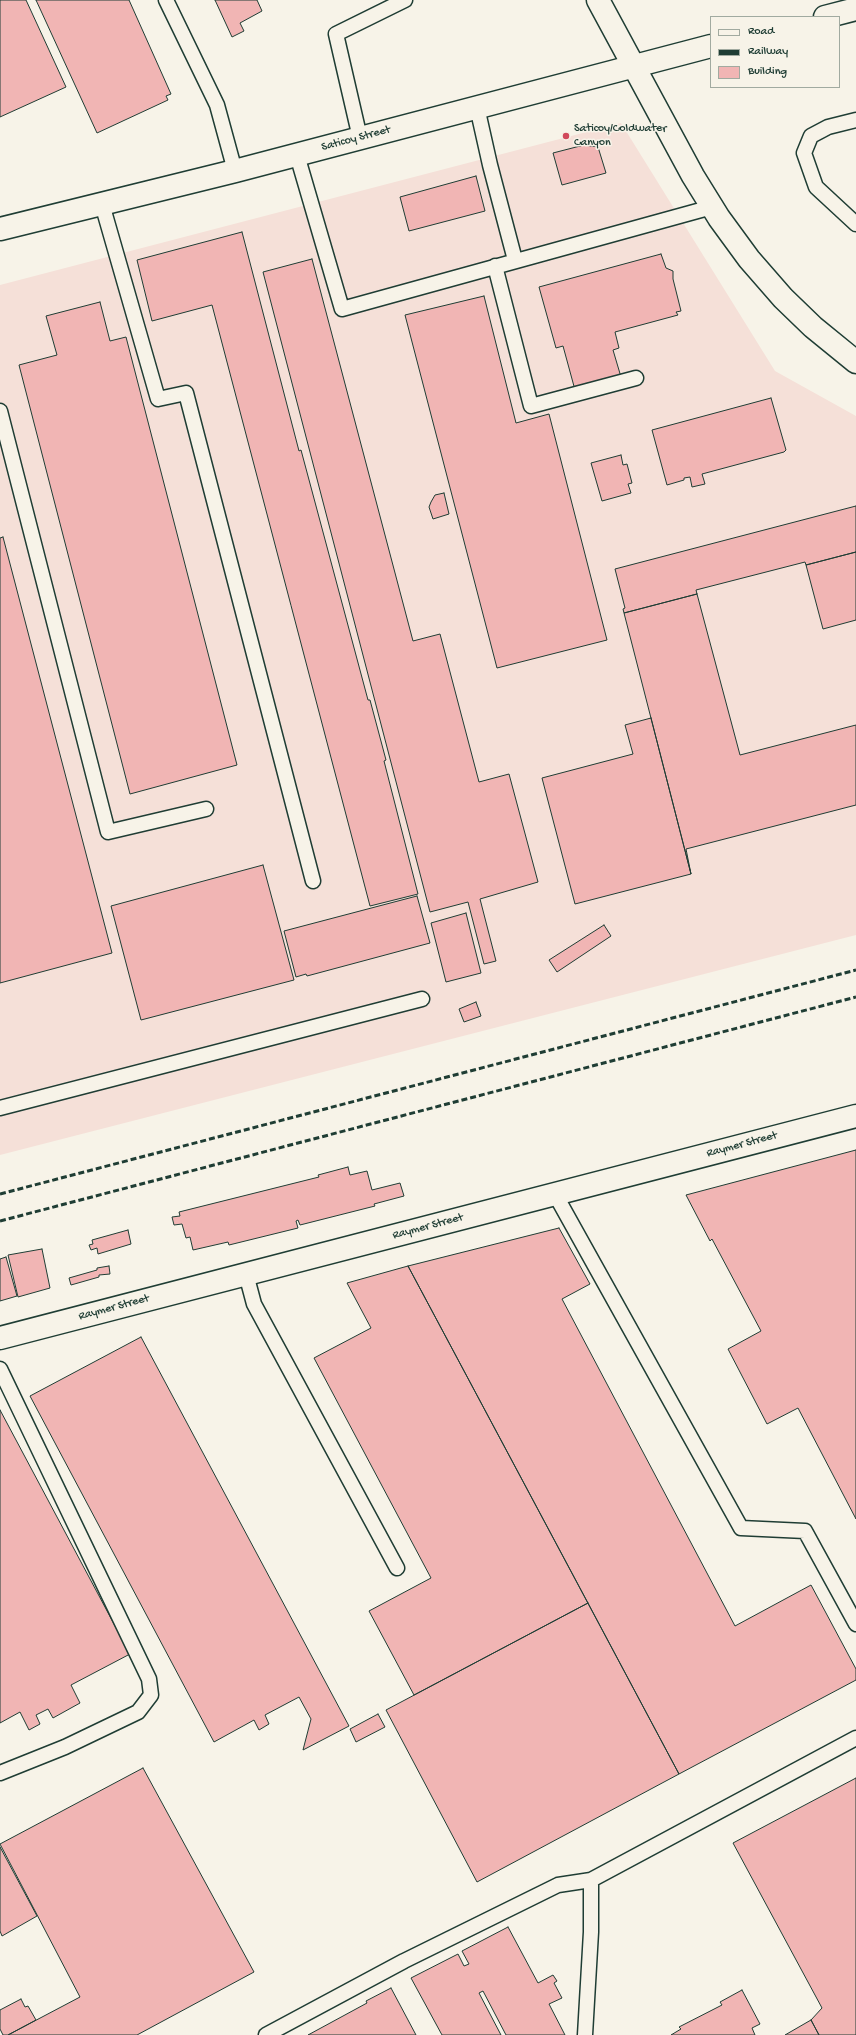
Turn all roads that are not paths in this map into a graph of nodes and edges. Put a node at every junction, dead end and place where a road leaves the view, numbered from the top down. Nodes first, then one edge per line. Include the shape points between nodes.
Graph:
1 (166, 0) edge
2 (405, 0) edge
3 (598, 0) edge
4 (856, 9) edge
5 (829, 16) edge
6 (710, 46) edge
7 (634, 66) junction
8 (478, 107) junction
9 (856, 120) edge
10 (360, 138) junction
11 (297, 155) junction
12 (235, 171) junction
13 (102, 204) junction
14 (712, 207) junction
15 (856, 224) edge
16 (0, 229) edge
17 (515, 260) junction
18 (495, 266) junction
19 (856, 362) edge
20 (636, 378) dead end
21 (0, 411) edge
22 (206, 809) dead end
23 (313, 881) dead end
24 (422, 999) dead end
25 (0, 1108) edge
26 (856, 1116) edge
27 (555, 1194) junction
28 (246, 1274) junction
29 (0, 1338) edge
30 (0, 1369) edge
31 (397, 1568) dead end
32 (856, 1624) edge
33 (856, 1738) edge
34 (0, 1773) edge
35 (592, 1880) junction
36 (266, 2035) edge
37 (585, 2035) edge

1 - 12 lane via 217,105
2 - 10 lane via 336,34
3 - 7 street
4 - 5 street
6 - 7 street, Saticoy Street
7 - 8 street, Saticoy Street
7 - 14 street
8 - 10 street, Saticoy Street
8 - 17 lane
9 - 15 lane via 828,127 811,136 804,153 816,188
10 - 11 street, Saticoy Street
11 - 12 street, Saticoy Street
11 - 18 lane via 342,309
12 - 13 street, Saticoy Street
13 - 16 street, Saticoy Street
13 - 23 lane via 158,399 186,393
14 - 17 lane
14 - 19 street via 749,259 783,298 813,327
17 - 18 lane
18 - 20 lane via 531,406
21 - 22 lane via 108,832
24 - 25 lane
26 - 27 street, Raymer Street
27 - 28 street, Raymer Street
27 - 32 lane via 741,1528 805,1531
28 - 29 street, Raymer Street
28 - 31 lane via 254,1304
30 - 34 lane via 149,1679 151,1695 138,1712 65,1747
33 - 35 lane
35 - 36 lane via 558,1885 404,1961
35 - 37 lane

